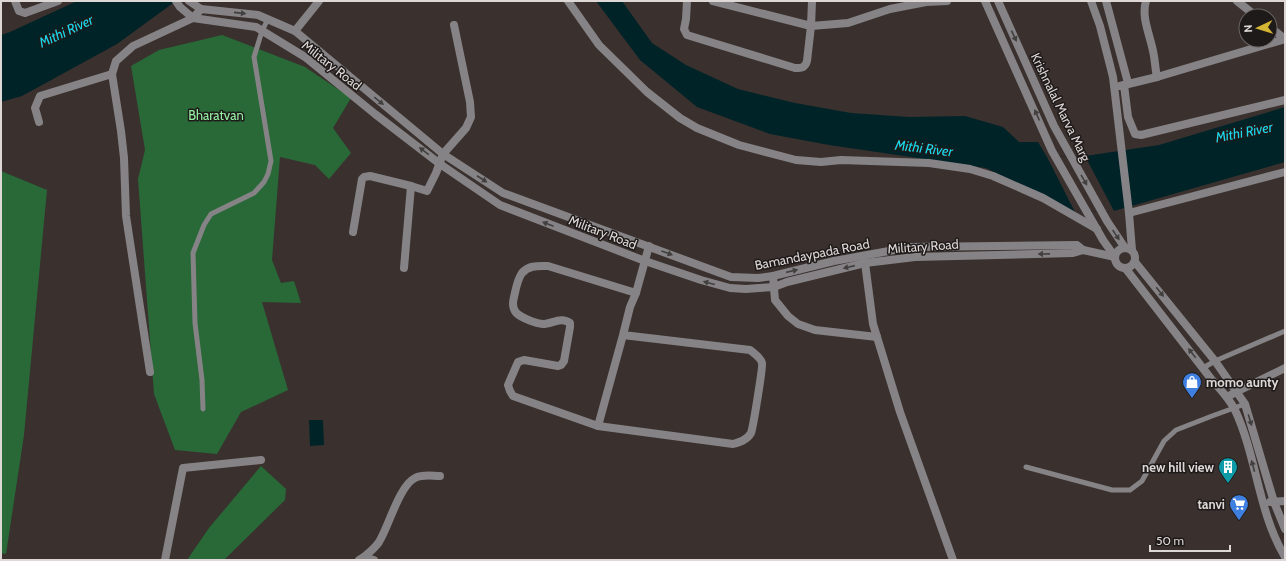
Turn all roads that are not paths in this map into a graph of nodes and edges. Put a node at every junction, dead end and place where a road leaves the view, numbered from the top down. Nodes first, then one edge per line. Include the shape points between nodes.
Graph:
1 (15, 1) edge
2 (58, 1) edge
3 (189, 1) edge
4 (319, 1) edge
5 (568, 1) edge
6 (687, 1) edge
7 (713, 1) edge
8 (812, 1) edge
9 (947, 1) edge
10 (985, 1) edge
11 (998, 1) edge
12 (1091, 1) edge
13 (1106, 1) edge
14 (1146, 1) edge
15 (1237, 1) edge
16 (178, 4) edge
17 (1246, 8) edge
18 (201, 9) junction
19 (193, 18) junction
20 (268, 19) junction
21 (454, 26) dead end
22 (811, 26) junction
23 (262, 31) junction
24 (295, 31) junction
25 (1285, 39) edge
26 (112, 74) junction
27 (1157, 77) junction
28 (1126, 84) junction
29 (1113, 87) junction
30 (1285, 100) edge
31 (398, 116) junction
32 (39, 122) dead end
33 (391, 126) junction
34 (443, 154) junction
35 (440, 164) junction
36 (1285, 172) edge
37 (411, 186) junction
38 (1129, 212) junction
39 (1095, 226) junction
40 (353, 232) dead end
41 (609, 232) junction
42 (1024, 245) junction
43 (604, 246) junction
44 (649, 246) junction
45 (957, 246) junction
46 (1128, 249) junction
47 (1083, 250) junction
48 (1023, 254) junction
49 (958, 256) junction
50 (1115, 257) junction
51 (645, 261) junction
52 (834, 261) junction
53 (1135, 262) junction
54 (865, 263) junction
55 (404, 268) dead end
56 (1126, 269) junction
57 (835, 270) junction
58 (773, 276) junction
59 (731, 277) junction
60 (758, 278) junction
61 (774, 287) junction
62 (730, 288) junction
63 (759, 288) junction
64 (636, 293) junction
65 (1285, 332) edge
66 (623, 335) junction
67 (877, 337) junction
68 (1215, 361) junction
69 (1203, 368) junction
70 (1285, 368) edge
71 (150, 372) dead end
72 (1236, 392) junction
73 (1227, 397) junction
74 (1245, 404) junction
75 (203, 409) dead end
76 (1234, 409) junction
77 (598, 426) junction
78 (261, 460) dead end
79 (1026, 467) dead end
80 (440, 476) dead end
81 (1285, 501) edge
82 (1274, 502) junction
83 (1263, 503) junction
84 (1283, 516) edge
85 (1268, 519) junction
86 (1285, 529) edge
87 (1285, 557) edge
88 (361, 558) edge
89 (164, 560) edge
90 (374, 560) edge
91 (954, 560) edge

1 - 2 street via 25,13
3 - 18 street, Bamandaypada Road
4 - 24 street
5 - 39 street via 600,45 647,92 697,128 739,145 796,160 929,163 970,169 1043,198
6 - 22 street via 684,29 687,35 796,68 806,66
7 - 22 street
8 - 22 street
9 - 22 street via 890,9 848,23
39 -> 10 street via 1052,151
11 -> 46 street, Krishnalal Marva Marg via 1054,126 1107,221
12 - 29 street via 1108,55
13 - 28 street
14 - 27 street via 1146,23
15 - 17 street
16 - 19 street
18 - 19 street
18 -> 20 street, Bamandaypada Road via 258,15
19 - 23 street, Military Road via 256,27
19 - 26 street via 133,46 116,61
20 - 23 lane
20 - 24 street, Bamandaypada Road
21 - 34 street via 471,117 466,128
23 - 33 street, Military Road via 305,57
23 - 75 lane via 254,57 271,161 268,174 254,193 211,214 193,253 195,322
24 -> 31 street, Bamandaypada Road
25 - 27 street
26 - 32 street via 40,96 35,108
26 - 71 street via 124,158 126,216
27 - 28 street
28 - 29 street
28 - 30 street via 1128,117 1135,134 1141,135
29 - 38 street
31 - 33 street
31 - 34 street, Bamandaypada Road
35 -> 33 street, Military Road
34 - 35 street
34 -> 41 street, Bamandaypada Road via 503,192
35 - 37 street via 427,190
43 -> 35 street, Military Road via 500,205
36 - 38 street
37 - 40 street via 370,176 364,177
37 - 55 street
38 - 46 street
39 - 50 street
41 - 43 street
41 - 44 street, Bamandaypada Road
42 - 45 street, Bamandaypada Road
42 - 47 street, Bamandaypada Road via 1077,245
42 - 48 street
43 - 51 street, Military Road
44 - 51 street
44 -> 59 street, Bamandaypada Road
45 - 49 street
45 - 52 street, Bamandaypada Road via 911,247
46 - 50 street via 1120,249
46 - 53 street via 1136,257
47 -> 48 street, Military Road via 1073,253
47 - 50 street, Bamandaypada Road
48 - 49 street, Military Road
49 - 54 street, Military Road via 915,257
50 - 56 street via 1117,266
62 -> 51 street, Military Road
51 - 64 street
52 - 57 street
58 -> 52 street, Bamandaypada Road
53 - 56 street
53 -> 68 street
54 -> 57 street, Military Road
54 - 67 street
69 -> 56 street
57 - 61 street, Military Road
58 - 60 street, Bamandaypada Road
58 - 61 street
59 - 60 street, Bamandaypada Road
59 - 62 street
60 - 63 street
61 - 63 street, Military Road
61 - 67 street via 775,300 798,324 815,330
62 - 63 street, Military Road
64 - 66 street
64 - 77 street via 548,266 535,266 526,269 519,278 512,302 514,311 519,316 543,324 556,320 567,321 570,328 561,365 524,360 518,362 508,385 510,392 513,396
65 - 68 lane
66 - 77 street
66 - 77 street via 750,350 762,363 751,434 743,441 733,444
67 - 91 street via 900,412
68 - 69 lane
68 - 72 street
69 - 73 street
70 - 72 street
72 - 73 street
72 - 74 street
73 - 76 street
74 - 76 lane
74 -> 82 street
76 - 79 lane via 1176,430 1164,441 1142,481 1130,490 1112,490
83 -> 76 street via 1243,431
78 - 89 street via 183,468
80 - 88 street via 414,478 407,485 380,540 373,550
81 - 82 street
82 - 83 street
82 - 84 street
83 - 85 street
84 - 85 street
84 - 86 street
85 - 87 street via 1276,543
88 - 90 street

